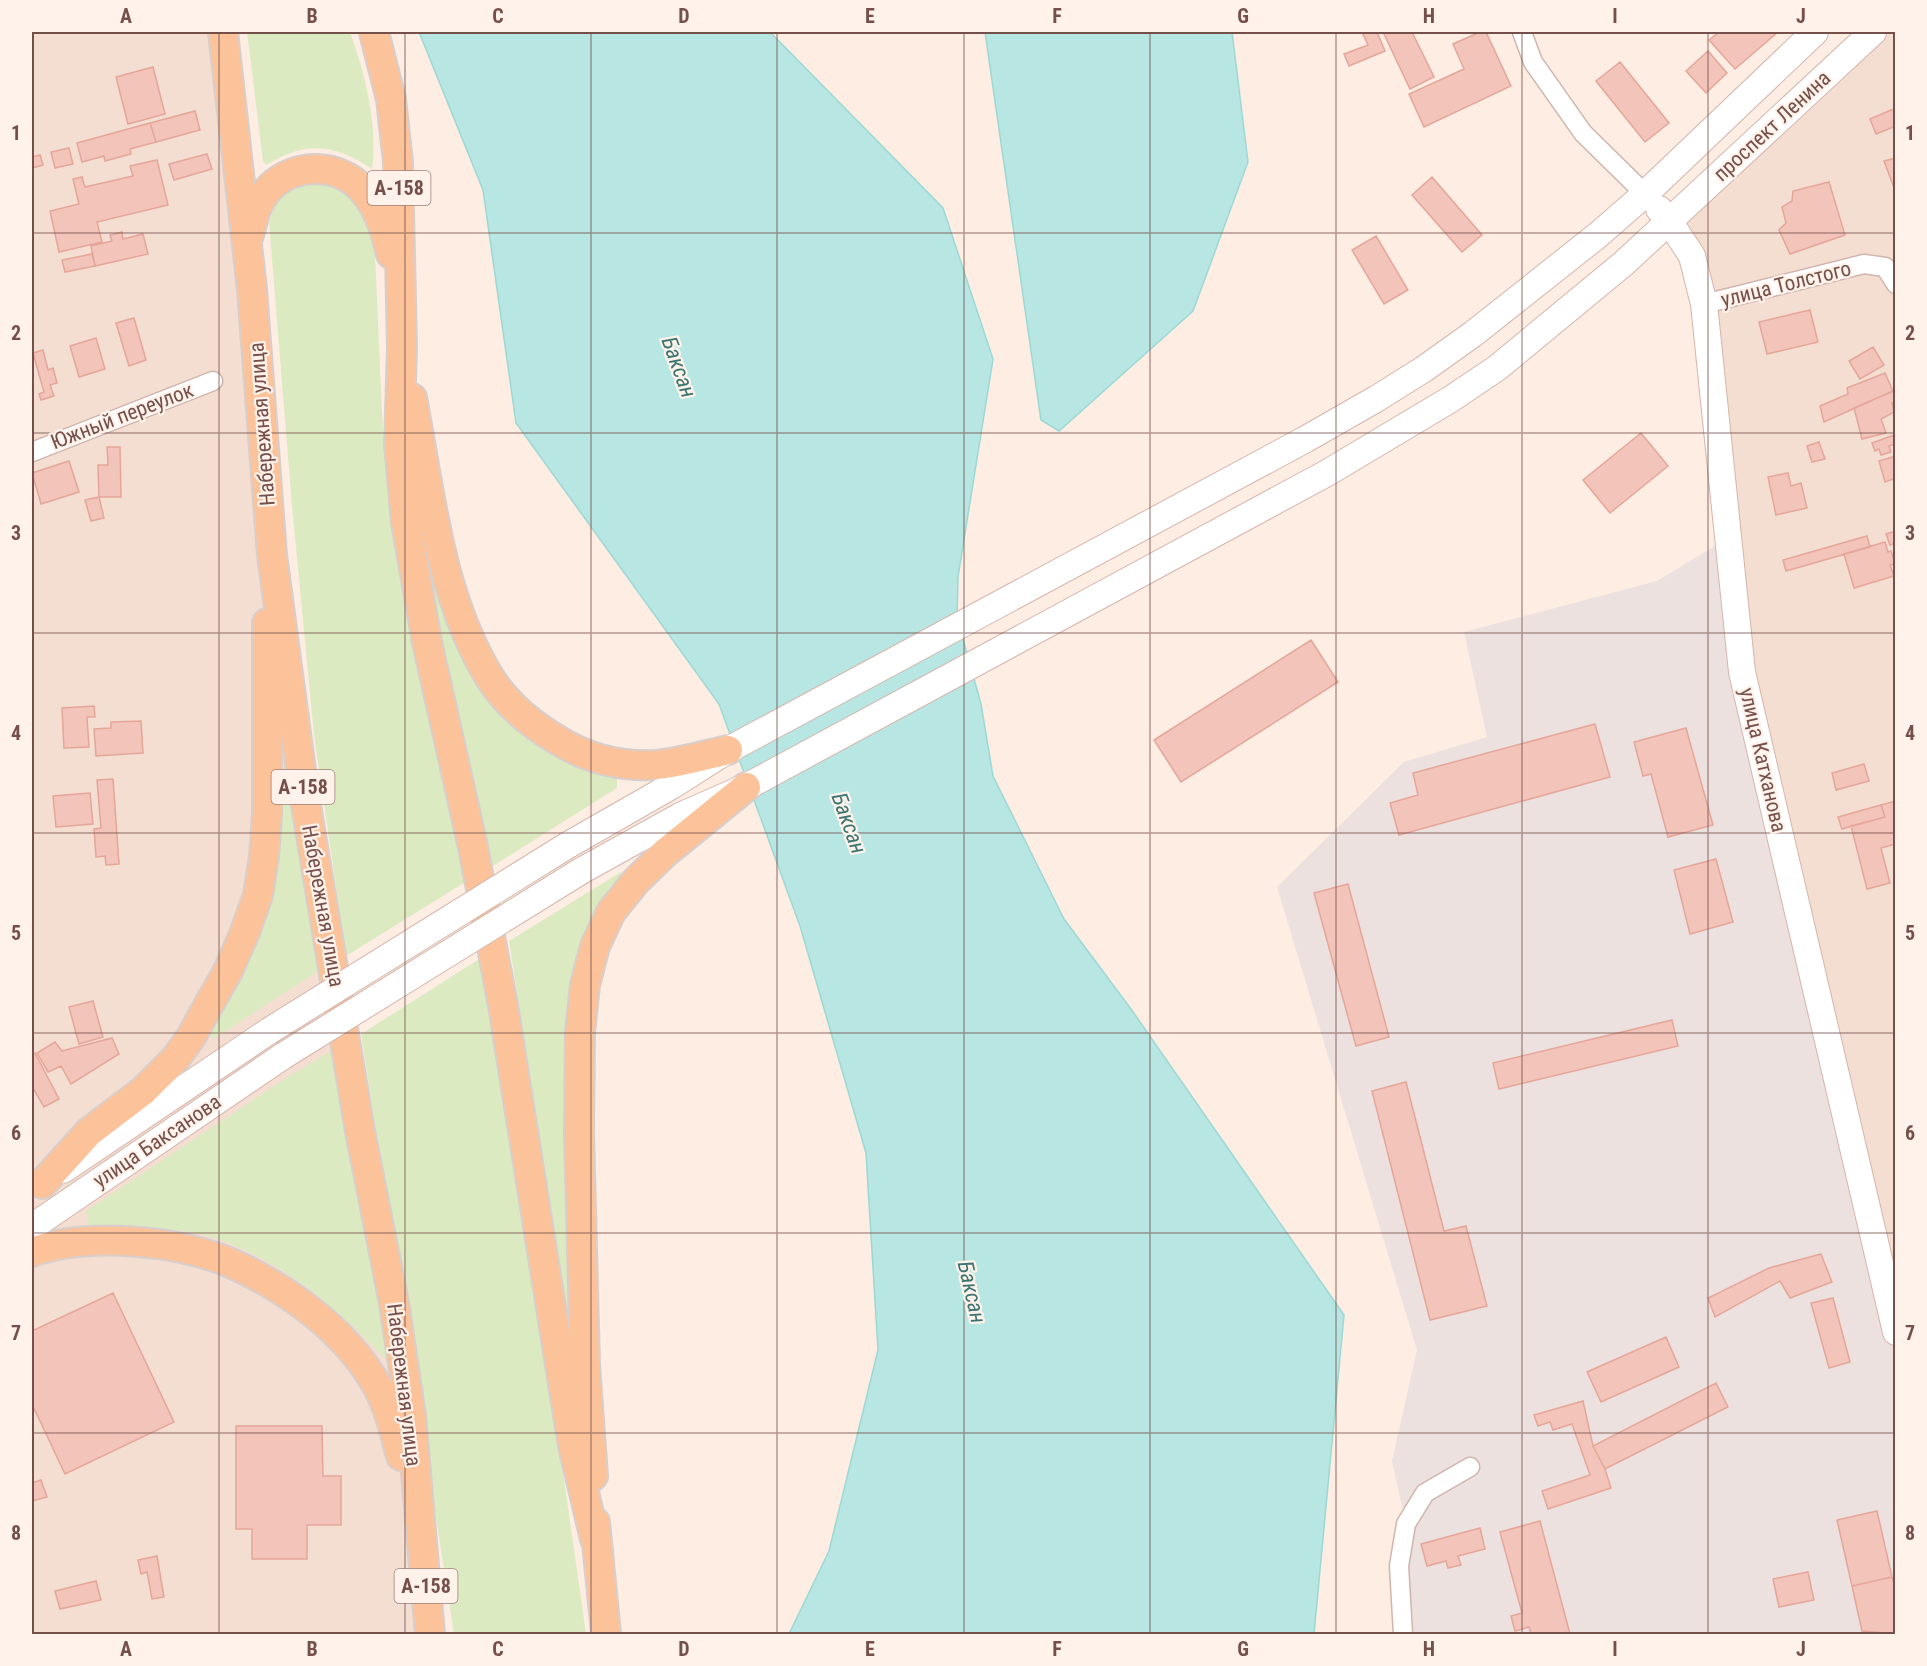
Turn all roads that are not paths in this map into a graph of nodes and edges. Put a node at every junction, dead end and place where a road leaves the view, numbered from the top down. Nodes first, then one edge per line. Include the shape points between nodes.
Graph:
1 (224, 32) edge
2 (374, 32) edge
3 (1522, 32) edge
4 (1815, 32) edge
5 (1873, 32) edge
6 (1645, 194) junction
7 (1669, 220) junction
8 (247, 242) junction
9 (1896, 284) edge
10 (401, 294) junction
11 (1704, 304) junction
12 (402, 348) junction
13 (213, 381) dead end
14 (32, 452) edge
15 (272, 555) junction
16 (975, 618) joint
17 (995, 653) joint
18 (728, 750) junction
19 (746, 787) junction
20 (37, 1188) edge
21 (32, 1227) edge
22 (32, 1252) edge
23 (1896, 1332) edge
24 (1470, 1467) dead end
25 (421, 1537) junction
26 (595, 1539) junction
27 (430, 1635) edge
28 (606, 1635) edge
29 (1403, 1635) edge

1 - 8 main road, Набережная улица / А-158
2 - 10 main road, А-158 via 391,99 398,162
3 - 6 street via 1533,62 1583,133
4 - 6 main road, проспект Ленина
5 - 7 main road, проспект Ленина
6 - 7 main road, улица Катханова
6 - 16 main road, проспект Ленина via 1473,334 1395,387
7 - 11 main road, улица Катханова via 1692,256
7 - 17 main road, проспект Ленина via 1614,272 1497,368 1451,399 1327,473
8 - 10 main road via 256,209 267,191 283,178 300,170 320,168 340,173 358,185 372,203 383,225
8 - 15 main road, Набережная улица / А-158
9 - 11 street, улица Толстого via 1885,267 1864,264
10 - 12 main road, А-158
11 - 23 main road, улица Катханова via 1742,672
12 - 18 main road via 451,585 469,637 491,680 515,708 543,731 595,758 657,765
12 - 26 main road, А-158 via 399,444 406,522 427,642 473,847 503,1005 573,1446
13 - 14 street, Южный переулок
15 - 20 main road via 266,633 264,858 246,932 228,971 176,1058 143,1091 88,1132
15 - 25 main road, Набережная улица / А-158 via 304,793 360,1131 394,1303 411,1416
16 - 18 main road, улица Баксанова
17 - 19 main road, улица Баксанова
18 - 20 main road, улица Баксанова, bridge via 269,1031
19 - 21 main road, улица Баксанова, bridge via 680,816 581,871 283,1056
19 - 26 main road via 636,880 611,912 595,946 585,985 580,1032 579,1133 585,1365
22 - 25 main road via 76,1241 162,1245 231,1263 291,1297 341,1339 373,1379 387,1407
24 - 29 street via 1425,1493 1406,1524 1399,1566
25 - 27 main road, Набережная улица / А-158
26 - 28 main road, А-158

